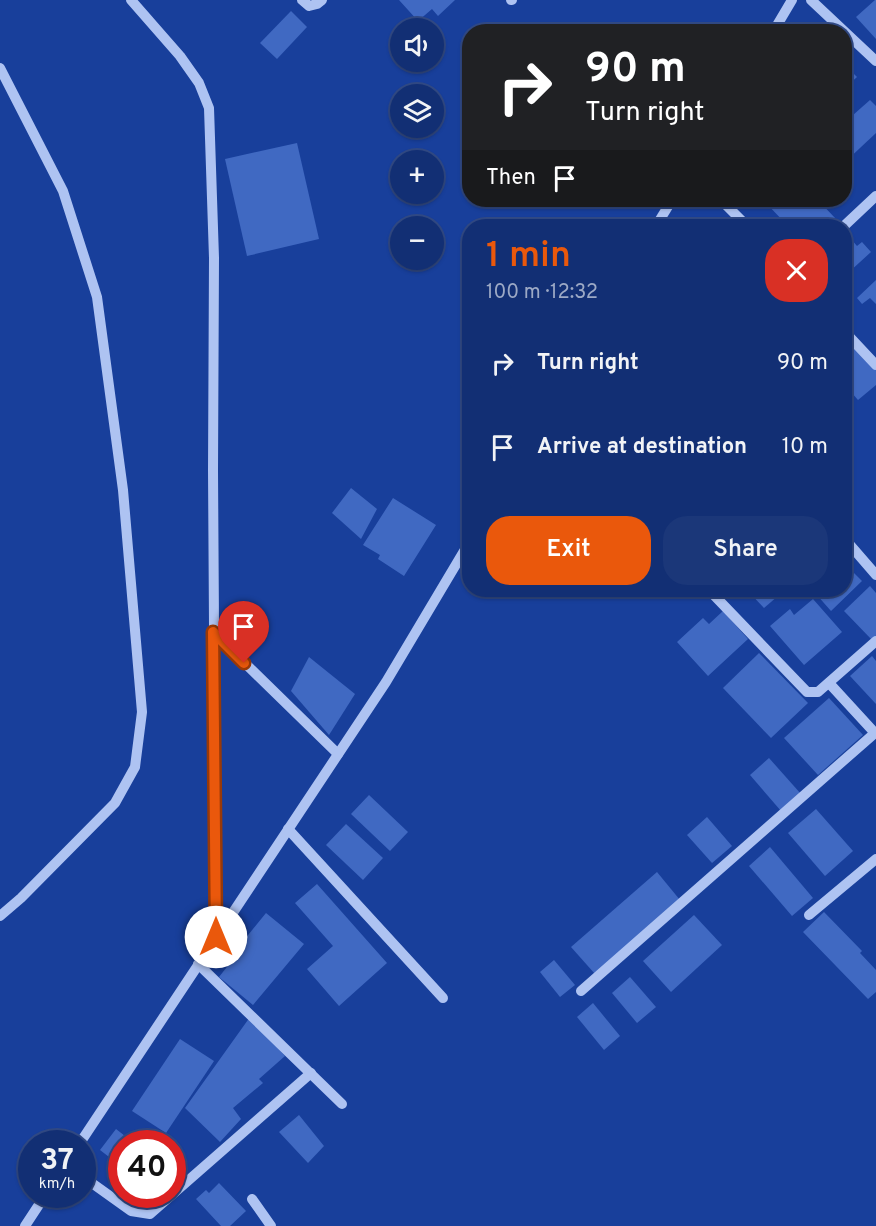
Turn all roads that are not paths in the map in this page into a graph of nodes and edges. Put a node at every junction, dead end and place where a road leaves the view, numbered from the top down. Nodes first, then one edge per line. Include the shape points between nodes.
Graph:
1 (302, 0) edge
2 (322, 0) edge
3 (792, 0) edge
4 (811, 0) edge
5 (134, 1) edge
6 (778, 24) edge
7 (837, 24) edge
8 (852, 38) edge
9 (876, 61) edge
10 (0, 68) edge
11 (876, 196) edge
12 (728, 207) edge
13 (740, 219) edge
14 (851, 219) edge
15 (852, 340) edge
16 (876, 365) edge
17 (852, 547) edge
18 (462, 554) edge
19 (876, 575) edge
20 (716, 597) edge
21 (213, 632) junction
22 (876, 641) edge
23 (829, 683) junction
24 (876, 733) edge
25 (338, 754) junction
26 (288, 829) junction
27 (876, 859) edge
28 (809, 915) dead end
29 (0, 916) edge
30 (216, 937) junction
31 (198, 964) junction
32 (581, 991) dead end
33 (443, 998) dead end
34 (310, 1073) junction
35 (342, 1104) dead end
36 (89, 1130) edge
37 (96, 1186) edge
38 (252, 1199) dead end
39 (37, 1208) edge
40 (25, 1226) edge
41 (271, 1226) edge

1 - 2 street via 309,6
3 - 6 street
4 - 7 street
5 - 21 street via 199,83 209,108 214,258
8 - 9 street
10 - 29 street via 63,191 97,297 123,490 142,712 135,767 115,803
11 - 14 street
12 - 13 street
15 - 16 street
17 - 19 street
18 - 25 street
20 - 23 street via 807,692 818,692
21 - 25 street
21 - 30 street
22 - 23 street
23 - 24 street
24 - 32 street
25 - 26 street
26 - 30 street
26 - 33 street
27 - 28 street
30 - 31 street
31 - 34 street
31 - 36 street
34 - 35 street
34 - 37 street via 150,1214 131,1211
38 - 41 street
39 - 40 street

